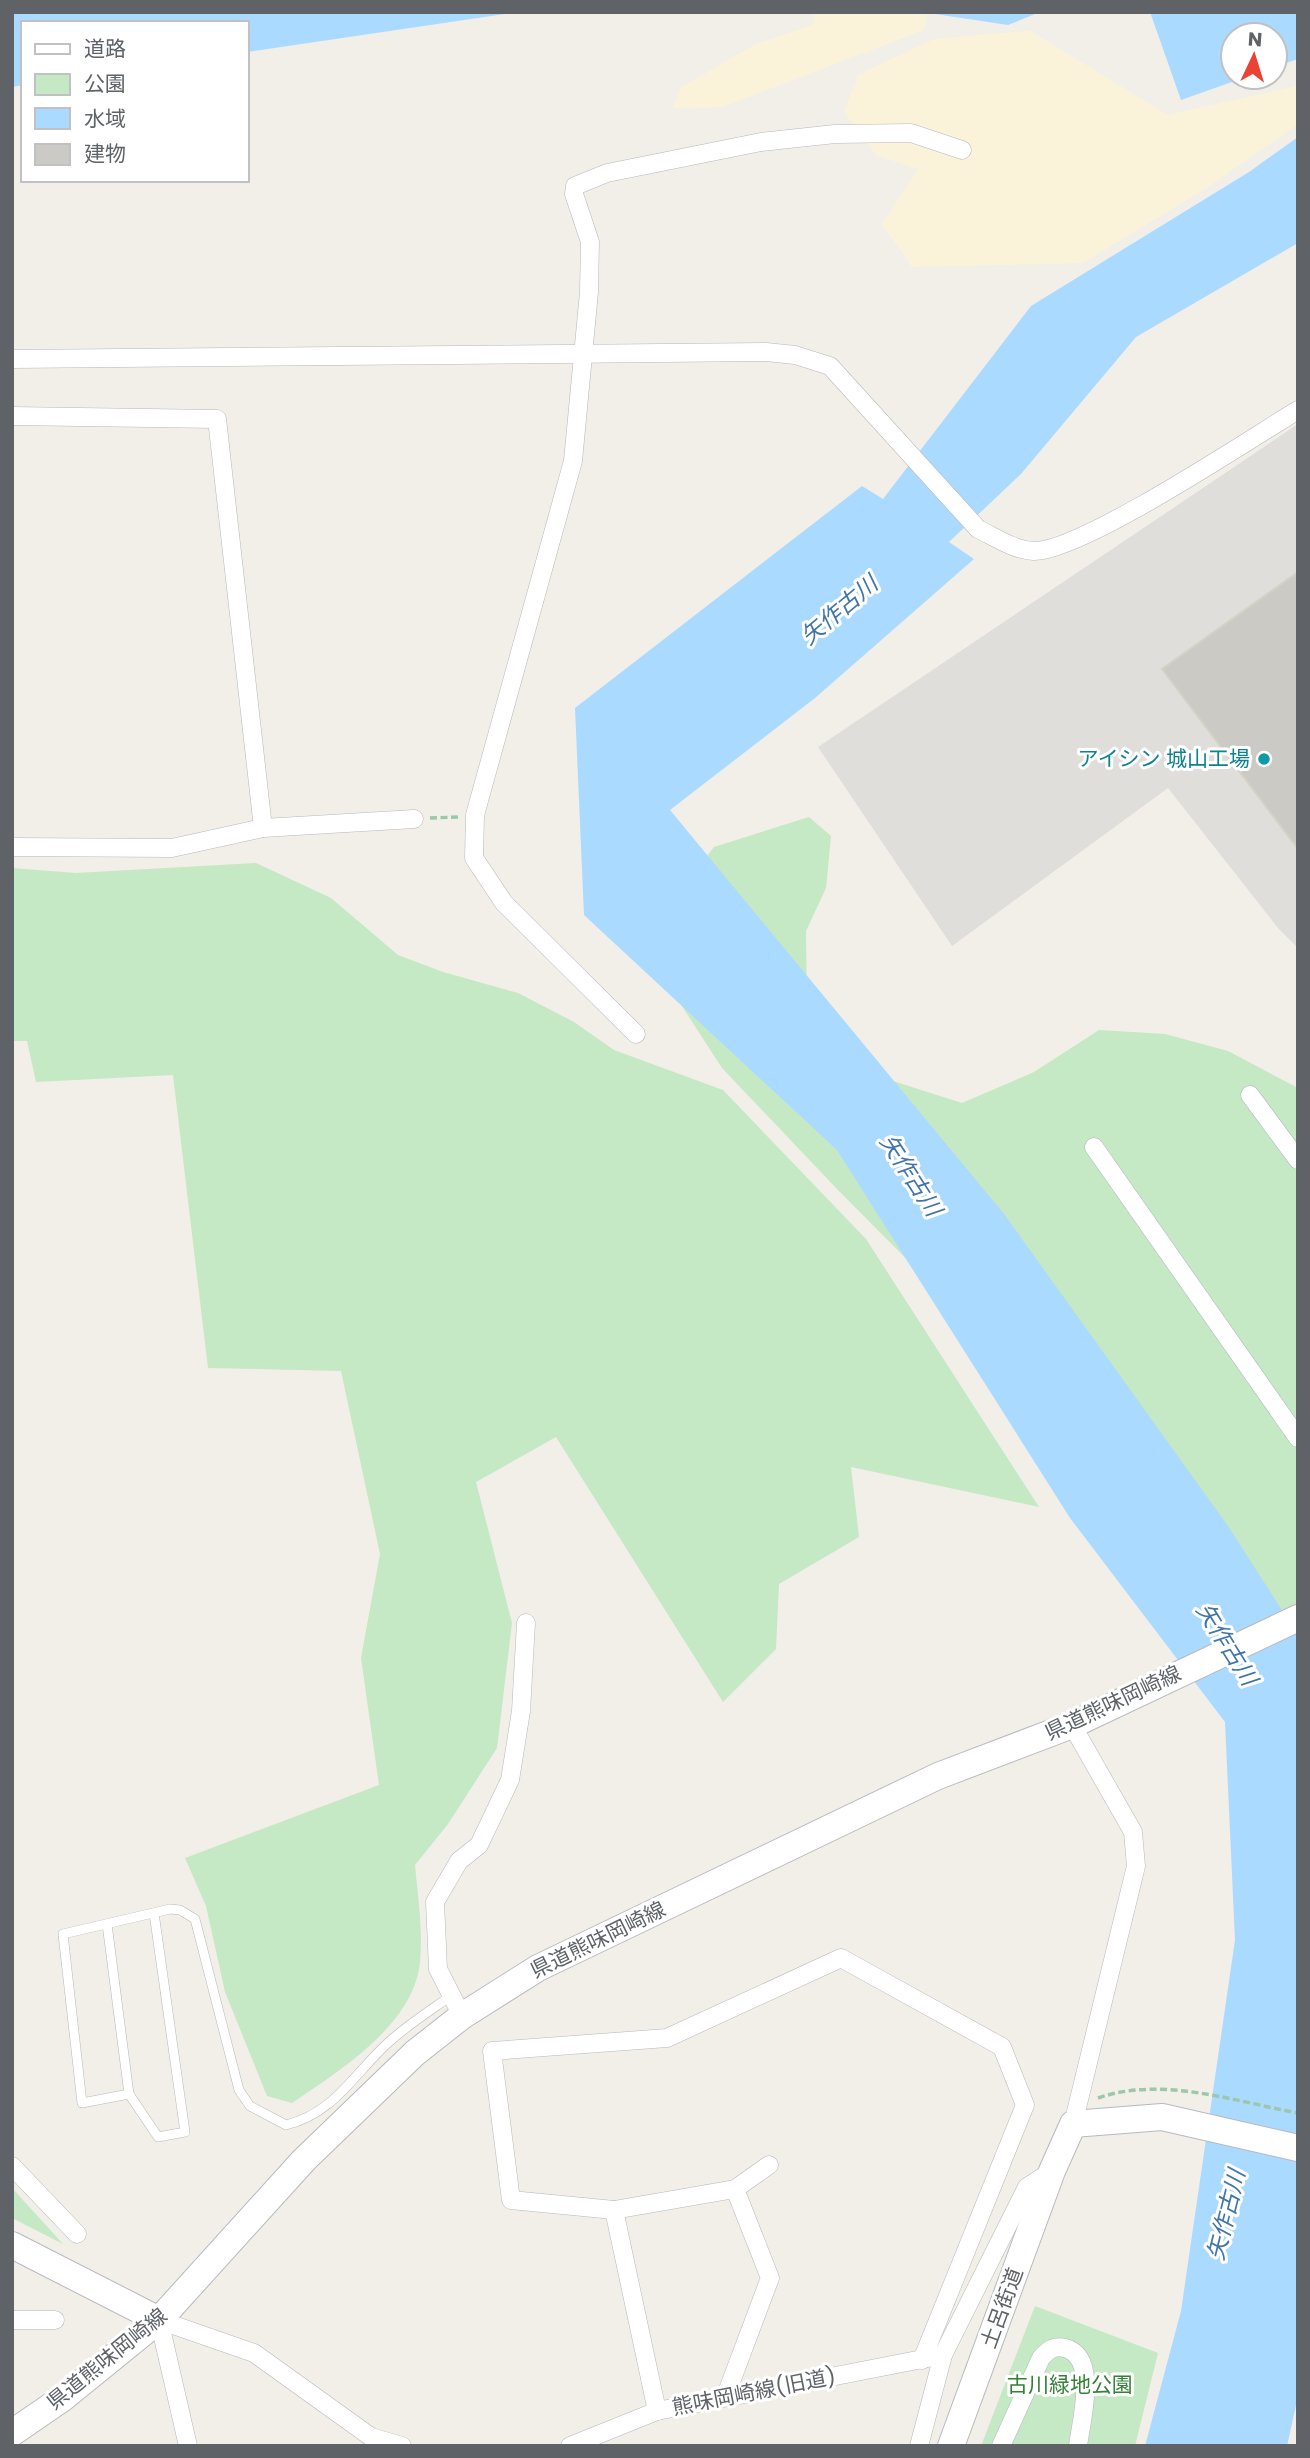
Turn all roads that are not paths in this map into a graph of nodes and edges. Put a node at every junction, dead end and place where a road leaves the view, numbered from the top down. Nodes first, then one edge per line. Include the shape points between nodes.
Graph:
1 (962, 150) dead end
2 (583, 353) junction
3 (12, 359) edge
4 (1298, 410) edge
5 (12, 416) edge
6 (414, 819) road end
7 (263, 828) junction
8 (12, 846) edge
9 (636, 1034) dead end
10 (1250, 1095) dead end
11 (1094, 1147) dead end
12 (1298, 1160) edge
13 (1298, 1438) edge
14 (1298, 1618) edge
15 (526, 1623) dead end
16 (1072, 1725) junction
17 (154, 1913) junction
18 (107, 1924) junction
19 (457, 2006) junction
20 (129, 2094) junction
21 (1076, 2114) junction
22 (1298, 2148) edge
23 (769, 2165) dead end
24 (12, 2166) edge
25 (1052, 2171) junction
26 (735, 2189) junction
27 (614, 2210) junction
28 (77, 2234) dead end
29 (12, 2245) edge
30 (12, 2320) edge
31 (55, 2320) dead end
32 (159, 2320) junction
33 (943, 2355) junction
34 (922, 2360) junction
35 (726, 2395) junction
36 (657, 2411) junction
37 (12, 2433) edge
38 (188, 2446) edge
39 (402, 2446) edge
40 (570, 2446) edge
41 (919, 2446) edge
42 (951, 2446) edge
43 (1002, 2446) edge
44 (1077, 2446) edge

1 - 2 street via 911,133 835,134 761,142 582,181 574,194 590,242
2 - 3 street
2 - 4 street via 766,352 830,366 978,529 1034,551 1065,544 1120,517
2 - 9 street via 573,461 475,816 474,858 504,903
5 - 7 street via 217,419
6 - 7 street
7 - 8 street via 172,848
10 - 12 street
11 - 13 street
14 - 16 main road, 県道熊味岡崎線
15 - 19 street via 521,1711 510,1780 479,1845 459,1861 435,1902 438,1969
16 - 19 main road, 県道熊味岡崎線 via 913,1787
16 - 21 street via 1133,1832 1136,1866
17 - 18 lane
17 - 19 lane via 180,1910 195,1919 239,2090 250,2106 286,2125 307,2120 332,2102 391,2040
17 - 20 lane via 185,2132 158,2137
18 - 20 lane
18 - 20 lane via 63,1934 82,2103
19 - 32 main road, 県道熊味岡崎線 via 304,2160
21 - 22 main road via 1162,2117
21 - 25 main road, 土呂街道
23 - 26 street
24 - 28 street
25 - 33 street via 1027,2187
25 - 42 main road, 土呂街道
26 - 27 street
26 - 35 street via 770,2278
27 - 34 street via 511,2200 492,2051 667,2038 841,1958 1002,2047 1025,2105
27 - 36 street
29 - 32 main road
30 - 31 street
32 - 37 main road, 県道熊味岡崎線
32 - 38 street
32 - 39 street via 254,2353 371,2437
33 - 34 street, 熊味岡崎線(旧道)
33 - 41 street
34 - 35 street, 熊味岡崎線(旧道)
35 - 36 street, 熊味岡崎線(旧道)
36 - 40 street, 熊味岡崎線(旧道)
43 - 44 street via 1041,2358 1050,2348 1060,2347 1069,2348 1081,2361 1087,2380

